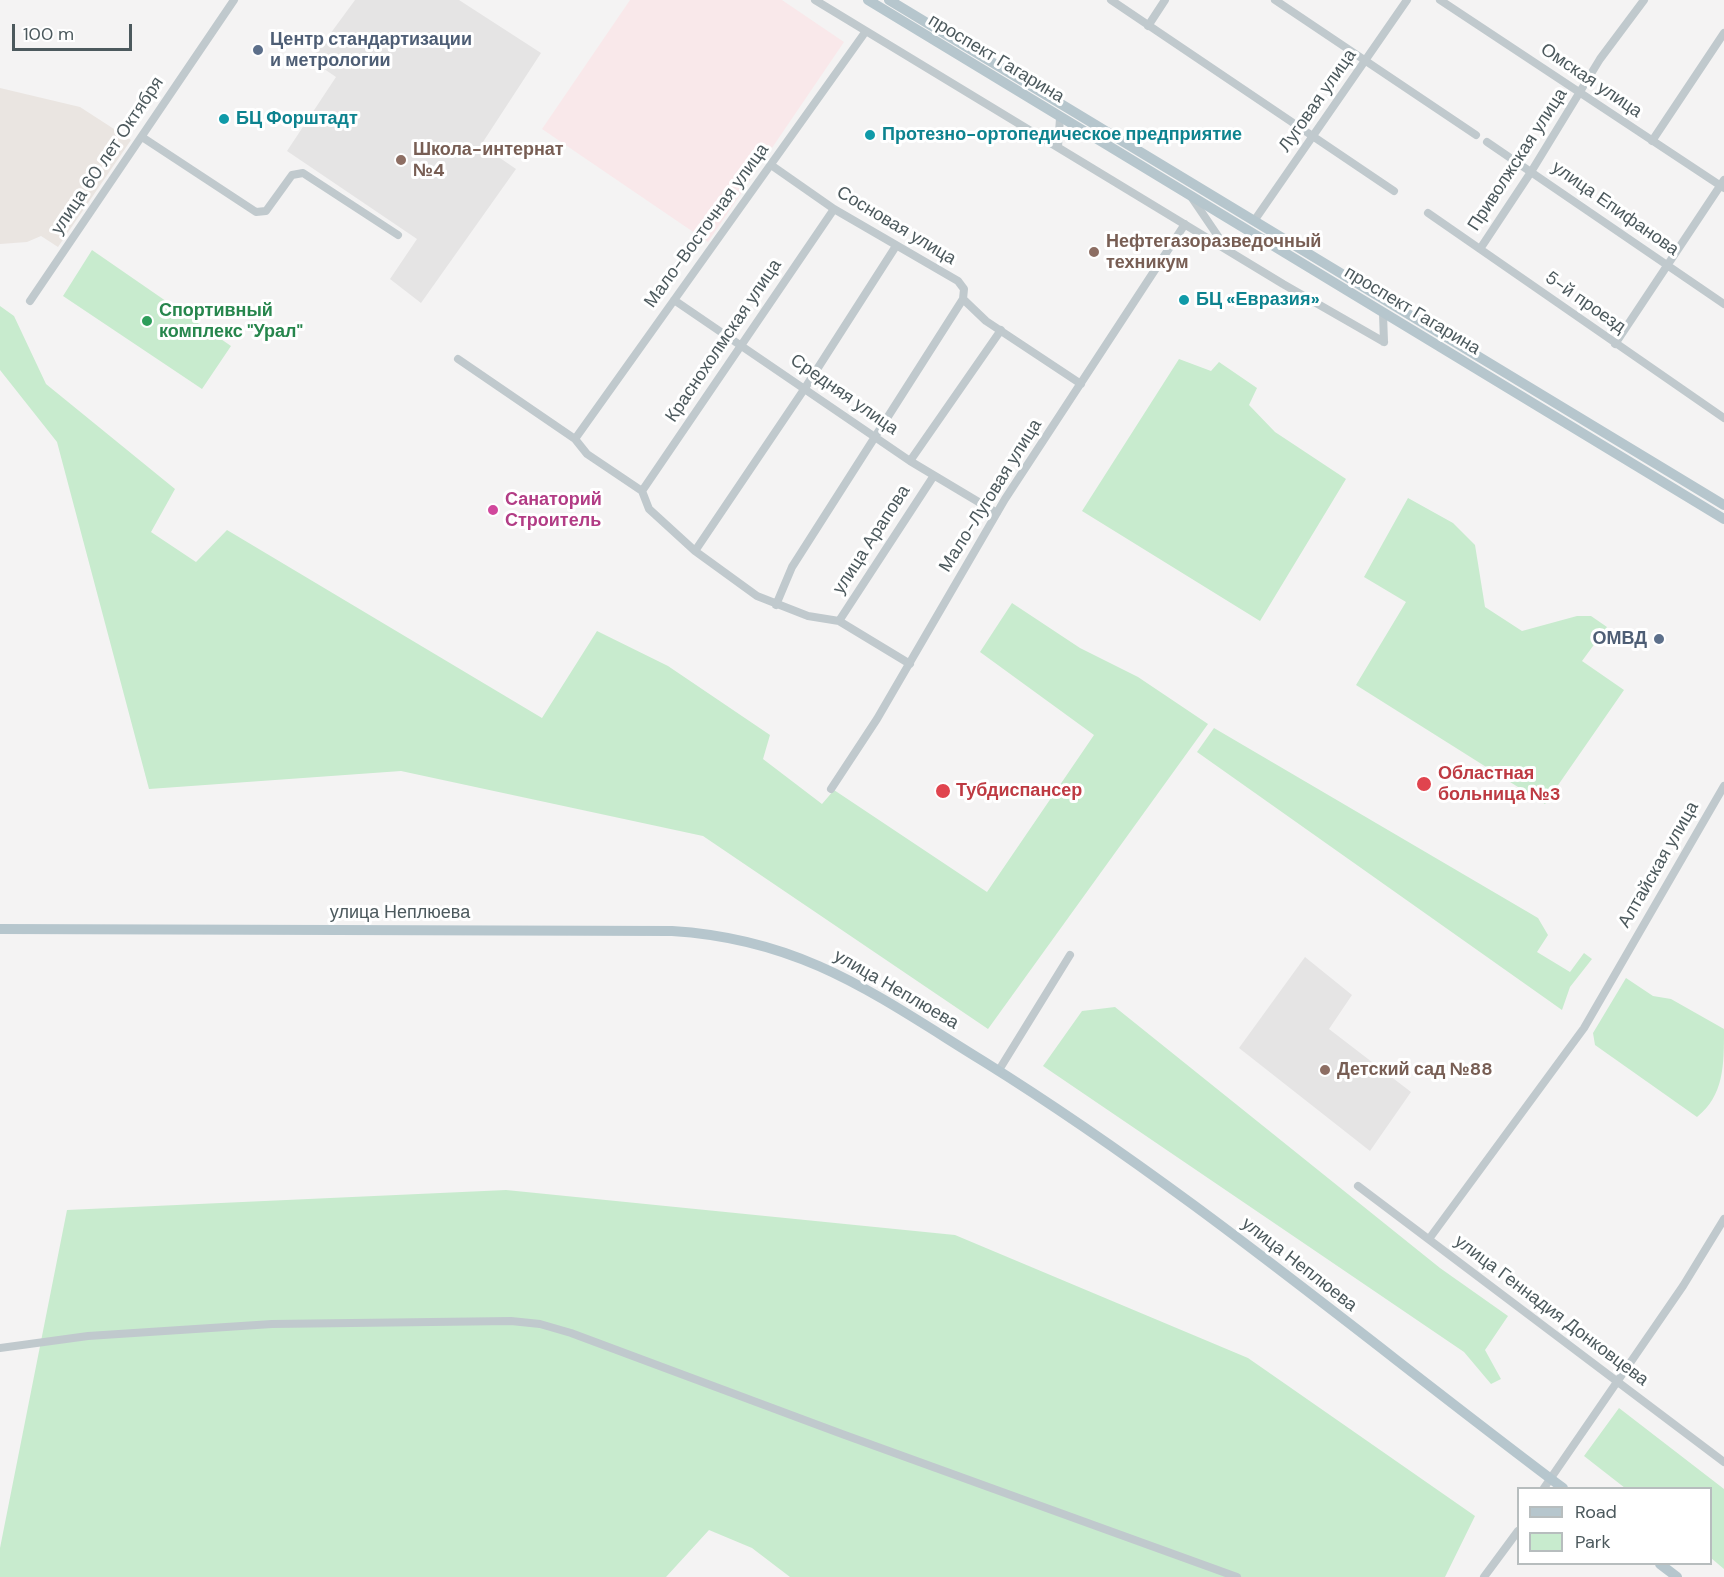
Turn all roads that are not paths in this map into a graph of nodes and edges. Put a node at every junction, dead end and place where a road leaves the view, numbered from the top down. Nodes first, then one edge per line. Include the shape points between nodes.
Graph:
1 (234, 0) edge
2 (815, 0) edge
3 (868, 0) edge
4 (889, 0) edge
5 (1111, 0) edge
6 (1165, 0) edge
7 (1275, 0) edge
8 (1407, 0) edge
9 (1440, 0) edge
10 (1644, 0) edge
11 (1148, 26) junction
12 (866, 31) junction
13 (1724, 33) edge
14 (1366, 62) junction
15 (1581, 94) junction
16 (1060, 118) junction
17 (1313, 135) junction
18 (1476, 135) dead end
19 (141, 137) junction
20 (1652, 141) junction
21 (1487, 142) dead end
22 (1058, 147) junction
23 (771, 165) junction
24 (1531, 172) junction
25 (1723, 185) edge
26 (1394, 191) dead end
27 (1192, 198) junction
28 (834, 209) junction
29 (1428, 213) dead end
30 (1254, 221) junction
31 (1185, 224) junction
32 (398, 235) dead end
33 (896, 246) junction
34 (1226, 249) junction
35 (1480, 249) junction
36 (1668, 266) junction
37 (963, 298) junction
38 (674, 300) junction
39 (30, 301) dead end
40 (1724, 303) edge
41 (1383, 314) junction
42 (1001, 330) junction
43 (741, 344) junction
44 (1615, 344) junction
45 (458, 359) dead end
46 (1081, 384) junction
47 (805, 388) junction
48 (1724, 418) edge
49 (875, 437) junction
50 (575, 440) junction
51 (910, 461) junction
52 (933, 477) junction
53 (642, 491) junction
54 (1724, 506) edge
55 (997, 513) junction
56 (1724, 519) edge
57 (695, 551) junction
58 (776, 605) junction
59 (839, 621) junction
60 (910, 664) junction
61 (1724, 786) edge
62 (831, 789) dead end
63 (0, 929) edge
64 (1070, 955) dead end
65 (999, 1070) junction
66 (1358, 1186) dead end
67 (1724, 1219) edge
68 (1429, 1239) junction
69 (0, 1348) edge
70 (1617, 1383) junction
71 (1724, 1462) edge
72 (1547, 1484) edge
73 (1517, 1532) edge
74 (1662, 1565) edge
75 (1237, 1577) edge
76 (1484, 1577) edge
77 (1677, 1577) edge

1 - 19 street, улица 60 лет Октября
2 - 12 street
3 - 16 main road, проспект Гагарина
4 - 30 main road, проспект Гагарина
5 - 11 street
6 - 11 street
7 - 14 street
8 - 14 street, Луговая улица
9 - 15 street, Омская улица
10 - 15 street, Приволжская улица via 1600,59
11 - 17 street
12 - 22 street
12 - 23 street, Мало-Восточная улица
13 - 20 street
14 - 17 street, Луговая улица
14 - 18 street
15 - 20 street, Омская улица
15 - 24 street, Приволжская улица
16 - 22 street
16 - 27 main road, проспект Гагарина
17 - 26 street
17 - 30 street, Луговая улица
19 - 32 street via 256,212 266,211 292,175 303,173
19 - 39 street, улица 60 лет Октября
20 - 25 street, Омская улица
21 - 24 street, улица Епифанова
22 - 31 street
23 - 28 street, Сосновая улица
23 - 38 street, Мало-Восточная улица
24 - 35 street, Приволжская улица
24 - 36 street, улица Епифанова
25 - 36 street
27 - 34 street
27 - 41 main road, проспект Гагарина
28 - 33 street, Сосновая улица
28 - 43 street, Краснохолмская улица
29 - 35 street, 5-й проезд
30 - 54 main road, проспект Гагарина
31 - 34 street
31 - 46 street, Мало-Луговая улица
33 - 37 street, Сосновая улица via 958,282 964,289
33 - 47 street
34 - 41 street via 1384,342
35 - 44 street, 5-й проезд
36 - 40 street, улица Епифанова
36 - 44 street
37 - 42 street, Сосновая улица
37 - 49 street
38 - 43 street, Средняя улица
38 - 50 street, Мало-Восточная улица
41 - 56 main road, проспект Гагарина
42 - 46 street, Сосновая улица
42 - 51 street, улица Арапова
43 - 47 street, Средняя улица
43 - 53 street, Краснохолмская улица
44 - 48 street, 5-й проезд
45 - 50 street
46 - 55 street, Мало-Луговая улица
47 - 49 street, Средняя улица
47 - 57 street
49 - 51 street, Средняя улица
49 - 58 street via 792,567
50 - 53 street via 586,454
51 - 52 street, Средняя улица
52 - 55 street, Средняя улица
52 - 59 street, улица Арапова
53 - 57 street via 649,509
55 - 60 street, Мало-Луговая улица
57 - 58 street via 757,596
58 - 59 street
59 - 60 street
60 - 62 street, Мало-Луговая улица
61 - 68 street, Алтайская улица via 1575,1042
63 - 65 main road, улица Неплюева via 610,930 722,935 784,951 840,974
64 - 65 street
65 - 72 main road, улица Неплюева via 1136,1161
66 - 68 street, улица Геннадия Донковцева
67 - 70 street
68 - 70 street, улица Геннадия Донковцева
69 - 75 street via 88,1336 272,1324 540,1324
70 - 71 street, улица Геннадия Донковцева
70 - 72 street
73 - 76 street
74 - 77 main road

